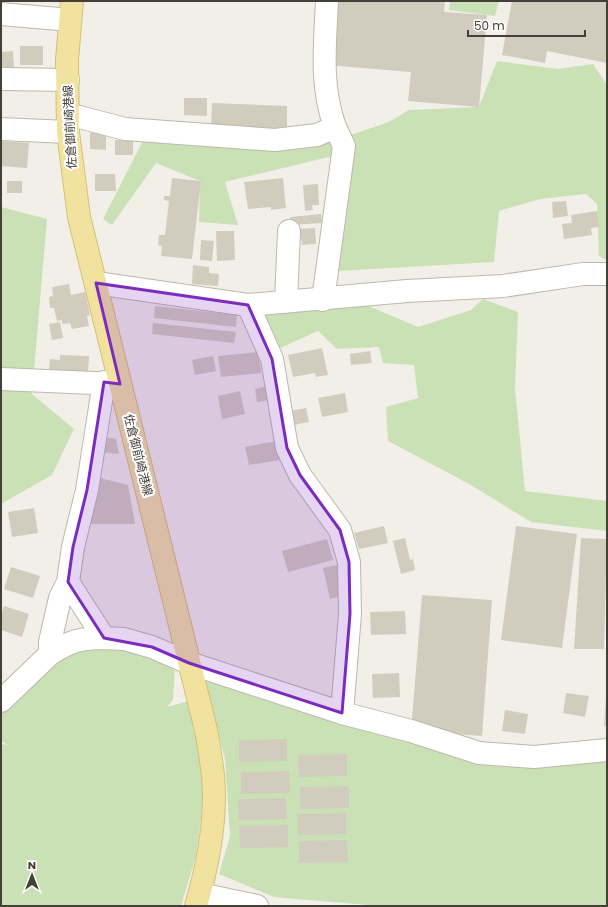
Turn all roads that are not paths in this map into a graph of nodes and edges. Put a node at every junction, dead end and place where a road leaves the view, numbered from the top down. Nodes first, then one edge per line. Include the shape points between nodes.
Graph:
1 (327, 1) edge
2 (28, 9) edge
3 (71, 11) edge
4 (1, 14) edge
5 (2, 79) edge
6 (68, 80) junction
7 (68, 123) junction
8 (335, 127) junction
9 (1, 129) edge
10 (289, 231) dead end
11 (607, 274) edge
12 (96, 283) junction
13 (323, 300) junction
14 (286, 302) junction
15 (248, 305) junction
16 (1, 379) edge
17 (112, 383) junction
18 (68, 582) junction
19 (104, 638) junction
20 (50, 654) junction
21 (189, 663) junction
22 (1, 701) edge
23 (342, 712) junction
24 (607, 750) edge
25 (198, 900) edge
26 (257, 906) edge

1 - 8 street via 323,68 328,106
2 - 3 street
2 - 4 street
3 - 6 main road, 佐倉御前崎港線
5 - 6 street
6 - 7 main road, 佐倉御前崎港線
7 - 8 street via 275,140 317,135
7 - 9 street
7 - 12 main road, 佐倉御前崎港線 via 79,217
8 - 13 street via 344,146
10 - 14 street
11 - 13 street via 583,274 503,286 407,291
12 - 15 street
12 - 17 main road, 佐倉御前崎港線
13 - 14 street
14 - 15 street
15 - 23 street via 272,359 287,448 300,476 340,530 349,562 350,614
16 - 17 street
17 - 18 street via 73,547
17 - 21 main road, 佐倉御前崎港線
18 - 19 street
18 - 20 street via 60,598 50,642
19 - 20 street via 85,638 68,643
19 - 21 street via 124,639 152,647
20 - 22 street
21 - 23 street
21 - 25 main road, 佐倉御前崎港線 via 206,730 213,777 213,814 208,856
23 - 24 street via 479,753 534,757
25 - 26 street

